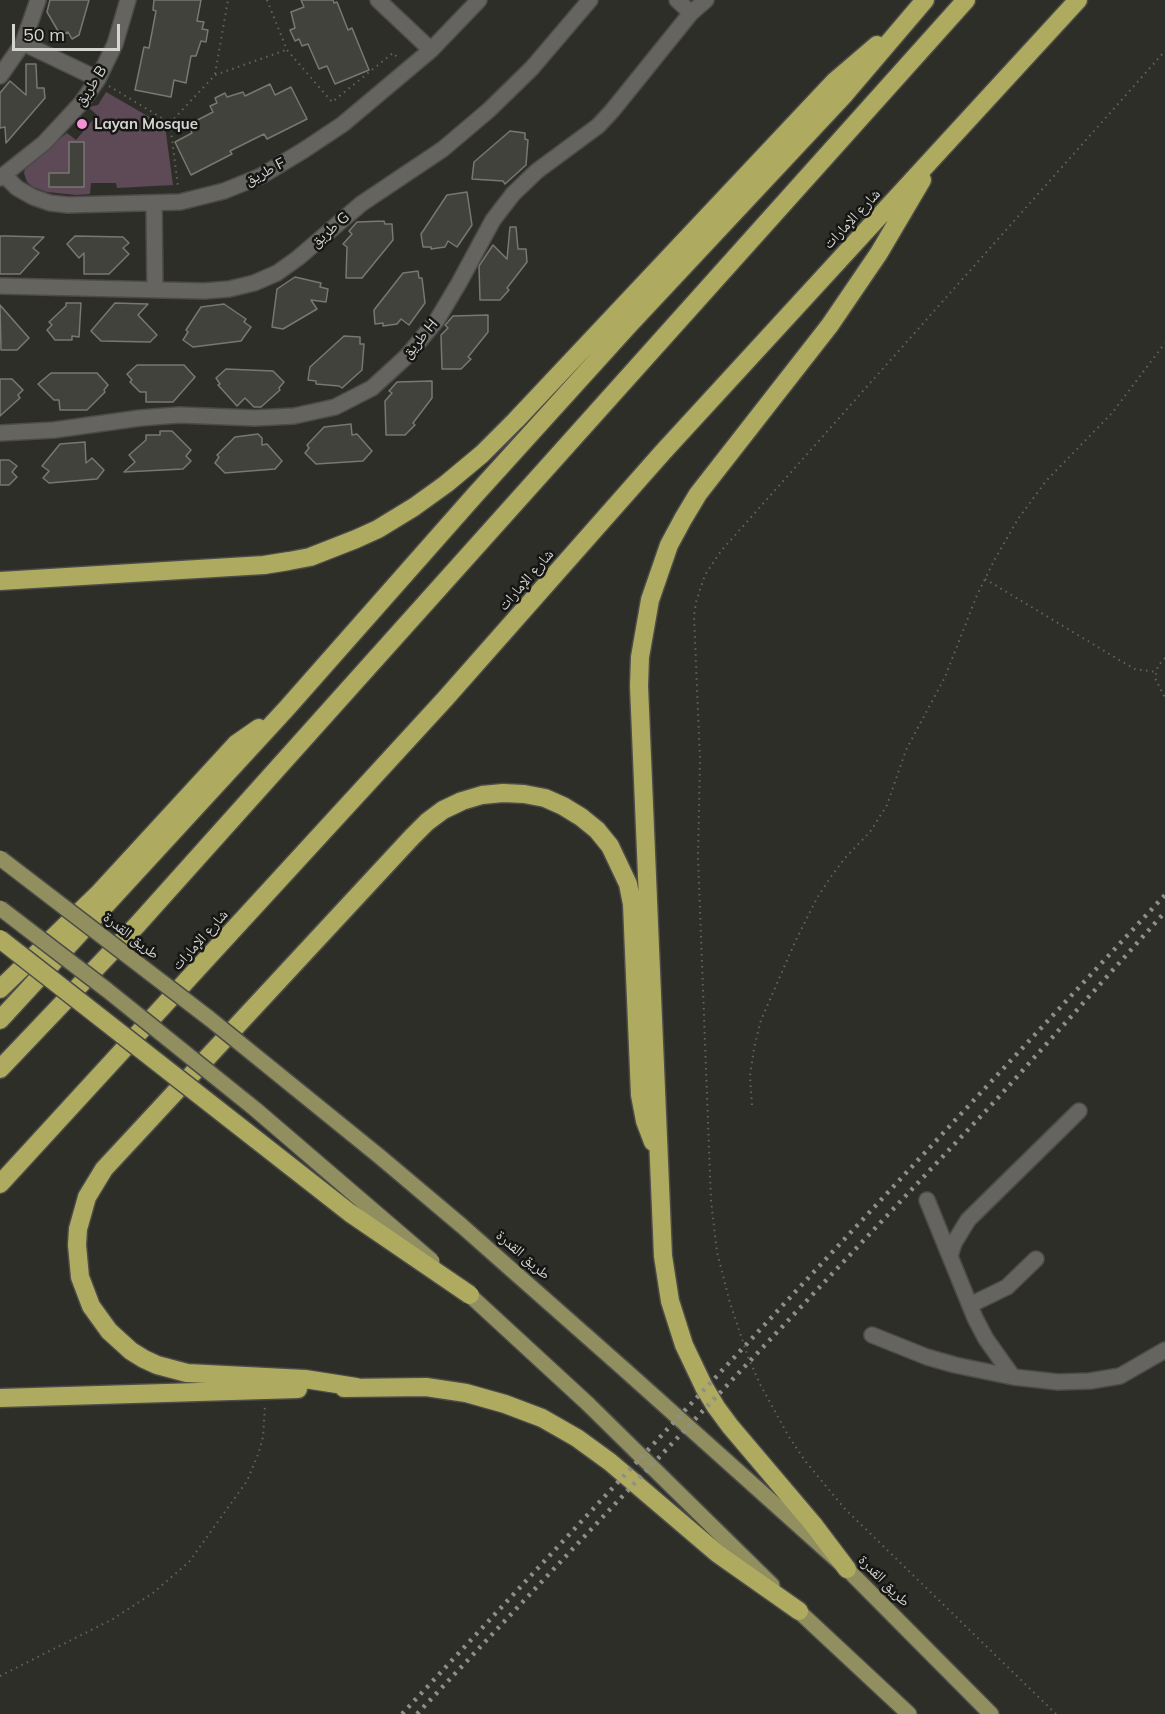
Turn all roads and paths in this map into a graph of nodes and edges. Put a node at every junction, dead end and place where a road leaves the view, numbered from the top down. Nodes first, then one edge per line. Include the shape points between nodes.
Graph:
1 (38, 0) edge
2 (128, 0) edge
3 (228, 0) edge
4 (267, 0) edge
5 (378, 0) edge
6 (479, 0) edge
7 (590, 0) edge
8 (677, 0) edge
9 (706, 0) edge
10 (925, 0) edge
11 (966, 0) edge
12 (1078, 0) edge
13 (691, 13) junction
14 (905, 24) junction
15 (23, 43) junction
16 (287, 50) junction
17 (431, 50) junction
18 (1165, 51) edge
19 (408, 69) junction
20 (215, 75) junction
21 (0, 76) edge
22 (98, 79) junction
23 (170, 123) junction
24 (934, 157) junction
25 (2, 176) edge
26 (180, 202) junction
27 (154, 204) junction
28 (0, 286) edge
29 (156, 290) junction
30 (1165, 343) edge
31 (0, 433) edge
32 (984, 579) junction
33 (0, 581) edge
34 (1165, 658) edge
35 (1156, 672) junction
36 (1165, 698) edge
37 (287, 708) junction
38 (0, 858) edge
39 (0, 908) edge
40 (0, 939) edge
41 (0, 989) edge
42 (0, 1020) edge
43 (0, 1069) edge
44 (752, 1105) dead end
45 (1079, 1111) dead end
46 (659, 1154) junction
47 (0, 1184) edge
48 (927, 1200) dead end
49 (950, 1256) junction
50 (1036, 1259) dead end
51 (470, 1295) junction
52 (970, 1305) junction
53 (872, 1335) dead end
54 (1165, 1350) edge
55 (1013, 1377) junction
56 (356, 1388) junction
57 (265, 1390) junction
58 (0, 1398) edge
59 (847, 1569) junction
60 (799, 1611) junction
61 (0, 1676) edge
62 (909, 1714) edge
63 (991, 1714) edge
64 (1056, 1714) edge

1 - 15 street
2 - 22 street, طريق B via 115,44
3 - 20 path
4 - 16 path
5 - 17 street
6 - 17 street, طريق F
7 - 29 street, طريق G via 532,68 489,110 443,148 361,204 277,273 230,289
8 - 13 street
9 - 13 street, طريق H
10 - 14 highway
11 - 43 highway via 154,907
12 - 24 highway, شارع الإمارات
13 - 31 street, طريق H via 598,126 513,194 437,320 408,356 372,388 335,407 294,416 179,415
14 - 33 highway via 836,81 482,454 414,507 356,539 289,561
14 - 37 highway via 529,435
15 - 21 street
15 - 22 street
16 - 19 path via 332,102 393,53
16 - 20 path
17 - 19 street, طريق F
18 - 64 path via 721,551 705,575 694,616 711,1202 717,1252 730,1303 748,1357 773,1411 825,1486
19 - 26 street, طريق F via 343,124 261,176
20 - 23 path
22 - 23 path
22 - 25 street, طريق B via 44,143
23 - 26 path
24 - 46 highway via 899,222 842,307 698,494 669,545 650,600 639,686
24 - 47 highway, شارع الإمارات via 663,452 437,708
25 - 27 street, طريق F via 50,203
26 - 27 street, طريق F
27 - 29 street
28 - 29 street, طريق G
30 - 32 path via 1112,413 1031,500
32 - 35 path via 1126,664
32 - 44 path via 945,677 906,750 887,805 870,832 830,878 795,942 756,1038 750,1076
34 - 35 path
35 - 36 path via 1157,685
37 - 41 highway via 236,744 98,894
37 - 42 highway
38 - 59 main road, طريق القدرة, bridge via 371,1149 471,1233
39 - 51 main road, bridge via 255,1109
40 - 51 highway, bridge via 350,1213
45 - 49 street via 968,1220
46 - 56 highway via 645,1121 640,1095 632,904 628,884 610,846 572,811 545,798 482,795 444,810 426,822 109,1163 87,1197 78,1228 80,1277 91,1306 109,1331 144,1359 187,1372 305,1379
46 - 59 highway via 666,1278 676,1324 693,1367 730,1426
48 - 49 street
49 - 52 street
50 - 52 street via 1007,1287
51 - 60 main road, bridge via 588,1404
52 - 55 street via 986,1338
53 - 55 street via 936,1359
54 - 55 street via 1120,1376 1105,1379 1058,1382
56 - 57 highway
56 - 60 highway via 426,1388 466,1393 542,1418 610,1462 718,1554
57 - 58 highway
57 - 61 path via 265,1421 254,1466 189,1562 153,1593 113,1619
59 - 63 main road, طريق القدرة
60 - 62 main road

